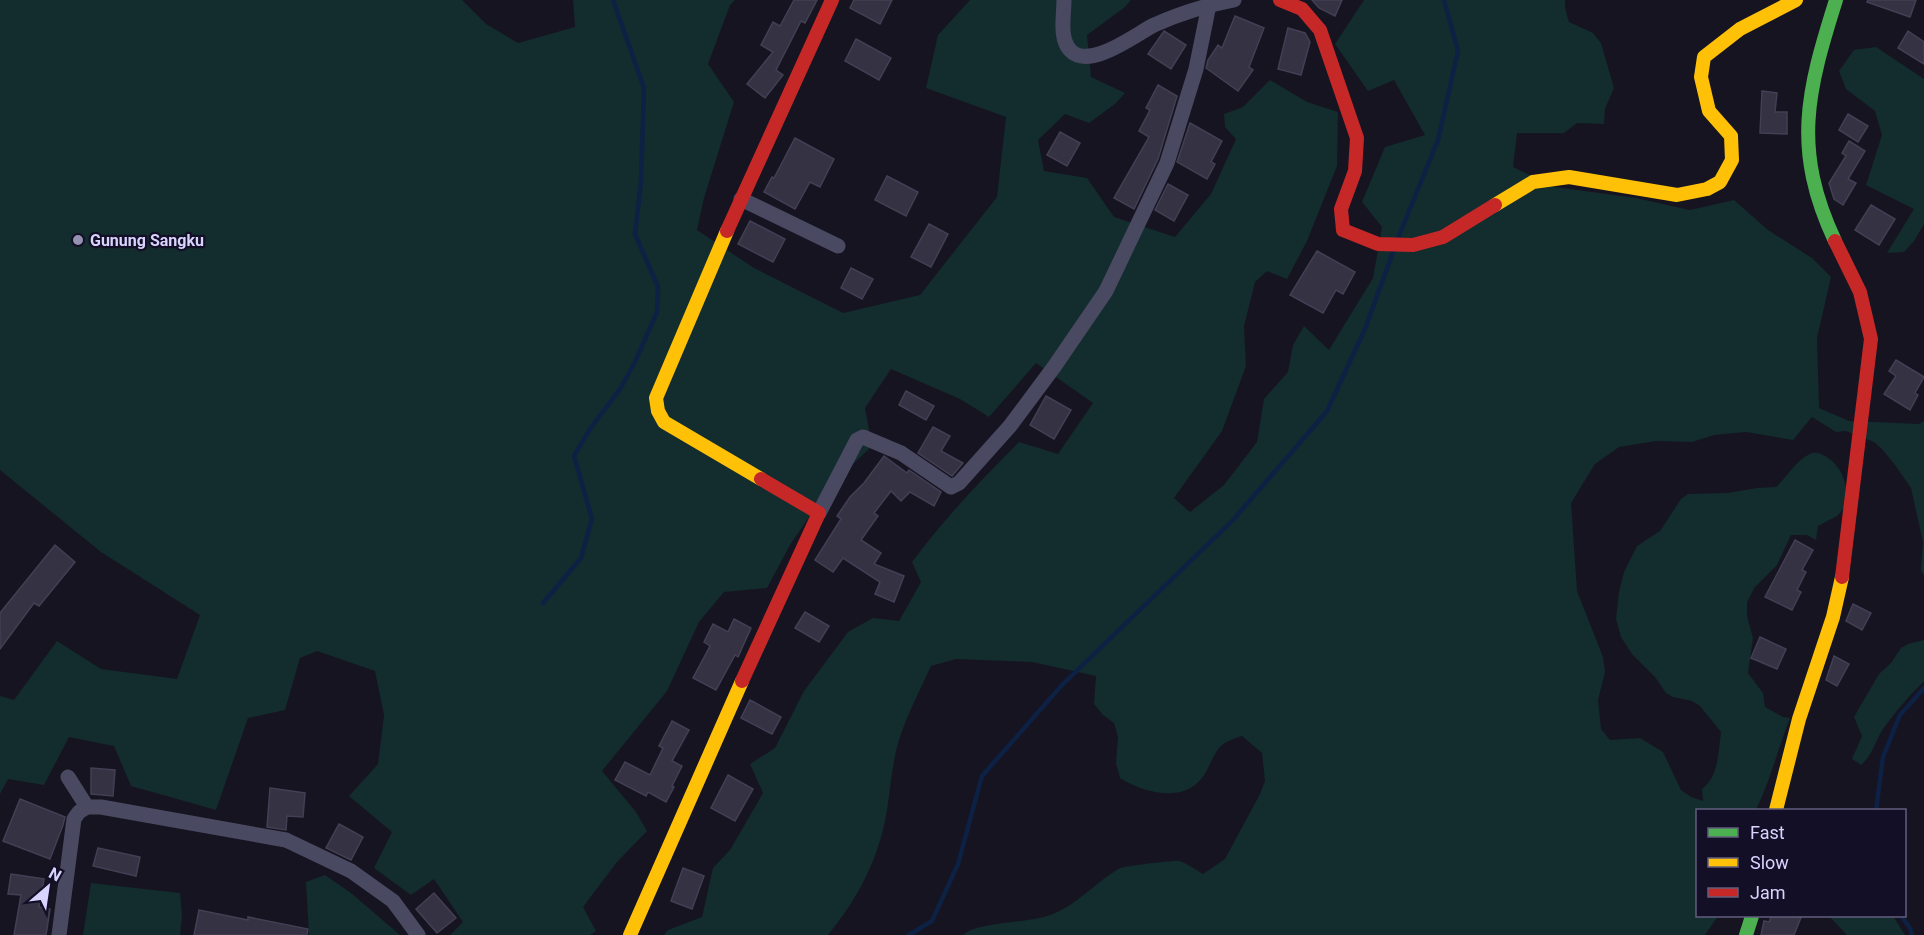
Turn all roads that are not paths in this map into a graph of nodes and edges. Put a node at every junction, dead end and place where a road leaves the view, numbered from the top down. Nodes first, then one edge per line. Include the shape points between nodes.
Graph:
1 (832, 0) edge
2 (1064, 0) edge
3 (1234, 0) edge
4 (1280, 0) edge
5 (1796, 0) edge
6 (1836, 0) edge
7 (1210, 2) edge
8 (741, 199) junction
9 (838, 246) dead end
10 (819, 513) junction
11 (68, 777) dead end
12 (87, 807) junction
13 (1776, 809) edge
14 (1751, 917) edge
15 (59, 935) edge
16 (418, 935) edge
17 (630, 935) edge
18 (1746, 935) edge

1 - 8 street
2 - 7 street via 1065,43 1081,56 1116,48 1154,25
3 - 7 street
4 - 5 street via 1302,9 1320,30 1357,138 1355,171 1341,209 1343,230 1378,244 1413,245 1443,237 1533,182 1569,177 1677,195 1720,183 1732,160 1731,136 1709,111 1701,77 1704,57 1740,29
6 - 13 street via 1812,92 1809,157 1822,210 1854,278 1867,313 1871,339 1844,570
7 - 10 street via 1197,69 1167,163 1106,291 1010,426 951,487 901,453 863,437 857,440
8 - 9 street
8 - 10 street via 656,398 656,406 664,422
10 - 17 street
11 - 12 street
12 - 15 street via 74,819
12 - 16 street via 286,840 351,871 393,901
14 - 18 street

